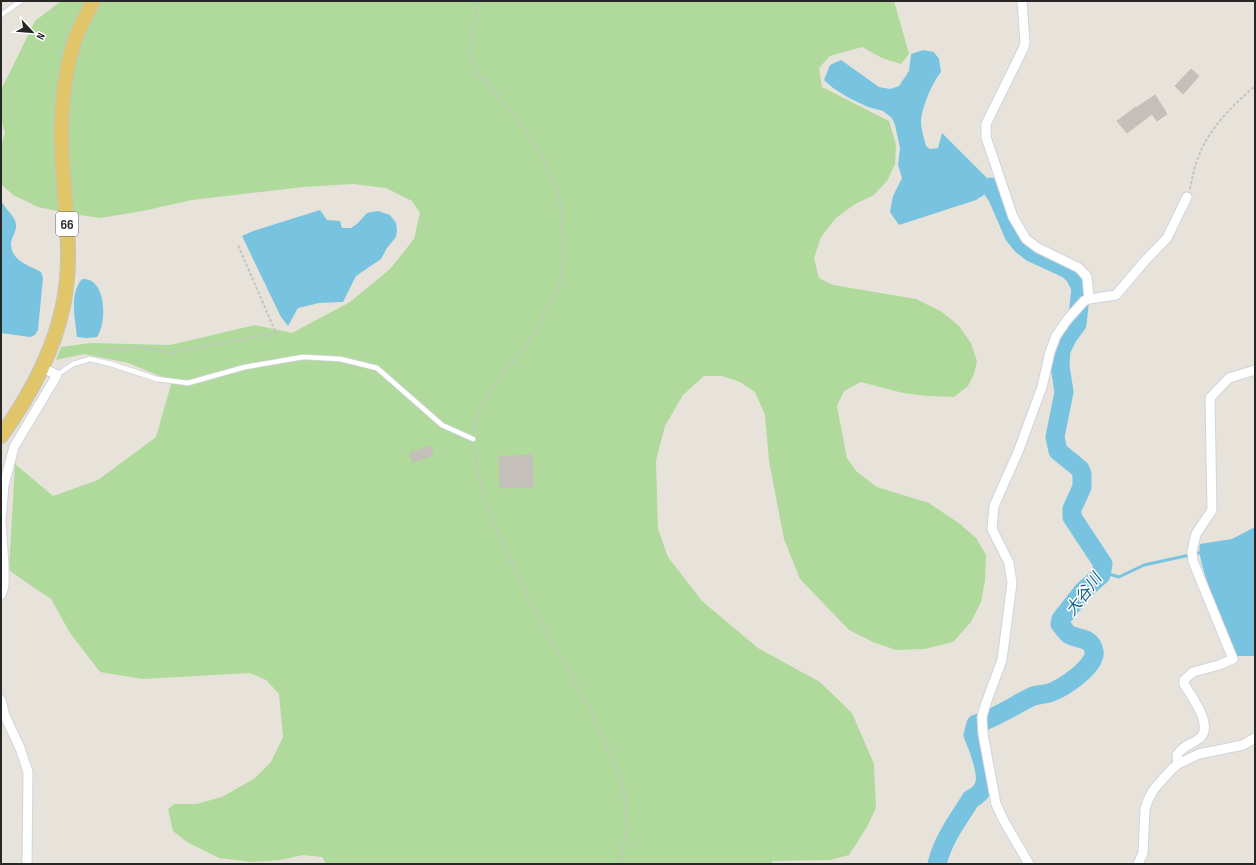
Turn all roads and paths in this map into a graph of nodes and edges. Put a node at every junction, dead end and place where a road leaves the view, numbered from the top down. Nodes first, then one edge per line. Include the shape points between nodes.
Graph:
1 (21, 1) edge
2 (93, 1) edge
3 (478, 1) edge
4 (1022, 1) edge
5 (1, 16) edge
6 (1255, 86) edge
7 (1187, 197) joint
8 (238, 245) dead end
9 (1089, 299) junction
10 (90, 359) junction
11 (43, 368) junction
12 (1255, 370) edge
13 (57, 375) junction
14 (1, 436) edge
15 (473, 439) junction
16 (1, 595) edge
17 (1, 700) edge
18 (1255, 738) edge
19 (1178, 764) junction
20 (27, 864) edge
21 (620, 864) edge
22 (1029, 864) edge
23 (1138, 864) edge

1 - 5 lane
2 - 11 main road, 66 via 76,38 65,82 61,132 68,271 60,322
3 - 15 path via 469,52 476,72 488,83 520,124 544,160 560,202 564,257 560,284 530,340 490,391 475,421
4 - 9 street via 1024,48 986,124 986,137 1013,217 1026,239 1038,248 1079,268 1087,276
6 - 7 path via 1231,107 1214,128 1198,158
7 - 9 street via 1167,238 1116,295
8 - 10 path via 276,332 171,353 145,347 110,350
9 - 22 street via 1075,311 1056,336 1042,387 993,514 992,529 1009,562 1012,582 1002,660 982,717 983,734 996,804
10 - 13 lane via 73,364
10 - 15 lane via 156,379 188,383 245,367 303,357 340,359 377,368 442,425
11 - 13 street
11 - 14 main road, 66
12 - 19 street via 1229,378 1210,398 1212,510 1196,534 1192,551 1193,561 1233,659 1193,672 1184,680 1202,714 1204,730 1201,737 1180,750 1177,755
13 - 16 street via 14,447 4,485 1,521 4,586
15 - 21 path via 488,512 531,604 593,714 623,784 627,829
17 - 20 street via 28,772
18 - 19 street via 1243,745 1199,754
19 - 23 street via 1154,789 1148,800 1145,809 1143,853

